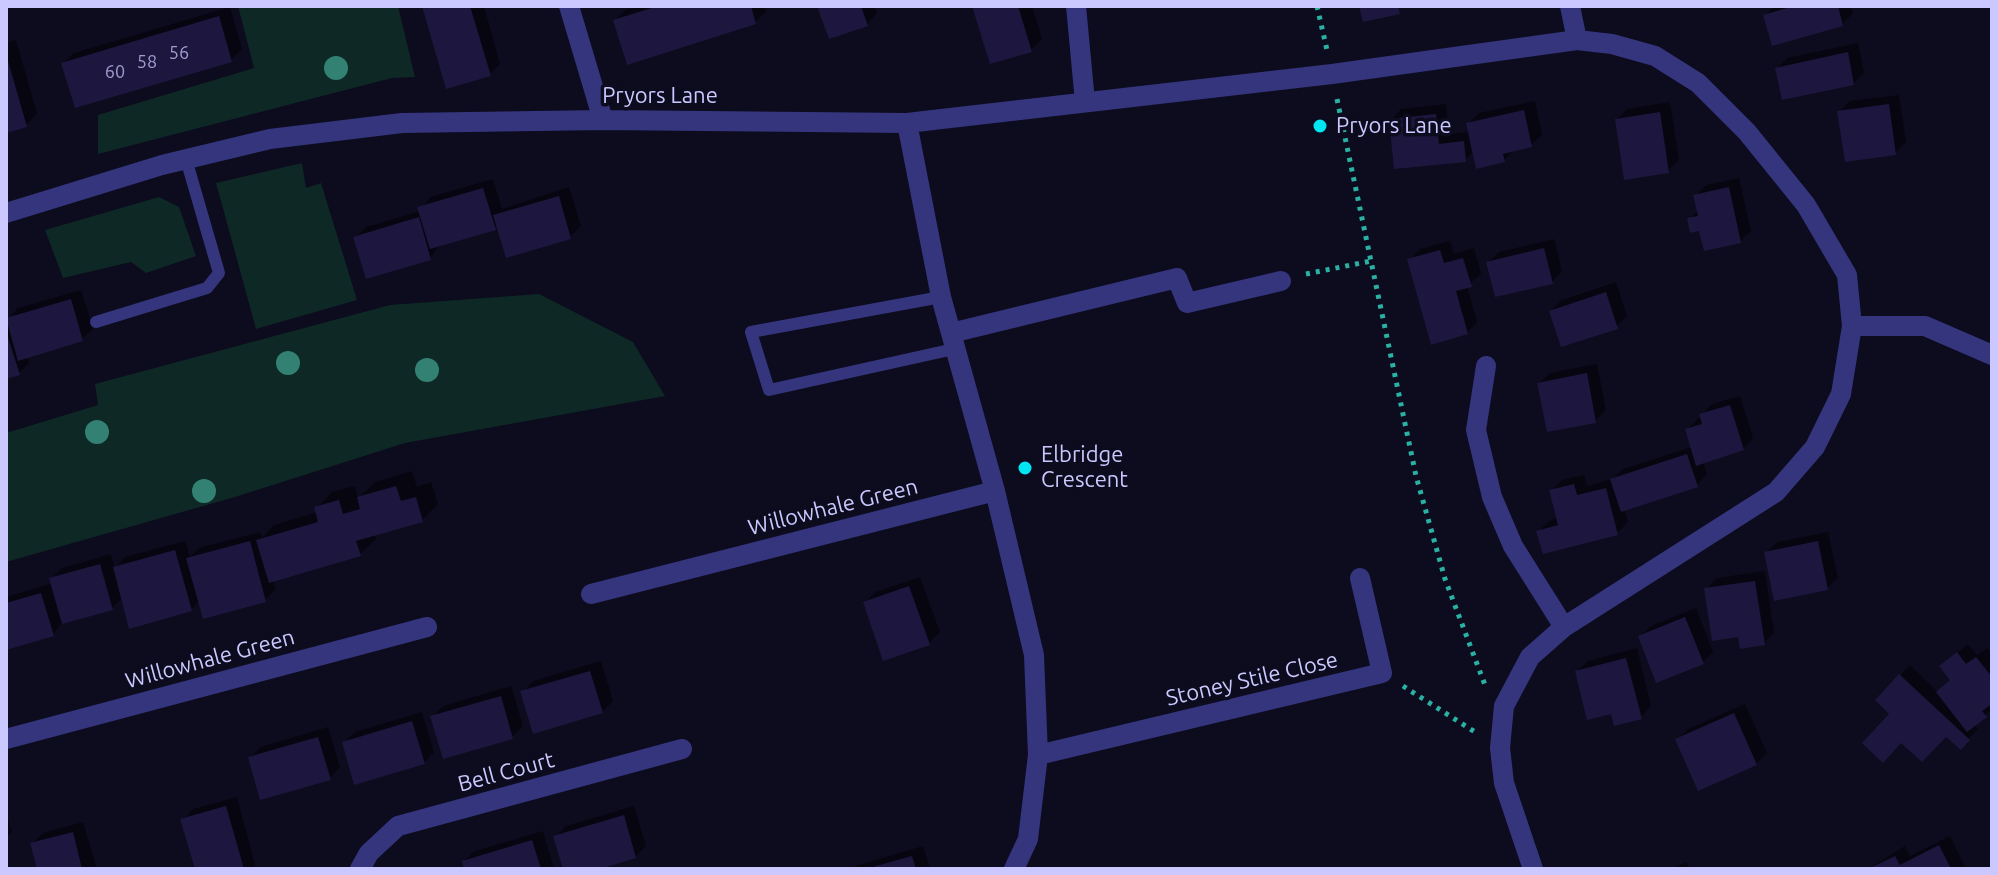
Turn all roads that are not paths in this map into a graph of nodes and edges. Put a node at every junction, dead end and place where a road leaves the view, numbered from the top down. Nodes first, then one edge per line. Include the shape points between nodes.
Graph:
1 (569, 6) edge
2 (1076, 6) edge
3 (1570, 6) edge
4 (1577, 40) junction
5 (1085, 102) junction
6 (603, 120) junction
7 (907, 123) junction
8 (186, 159) junction
9 (6, 213) edge
10 (1281, 281) road end
11 (941, 297) junction
12 (96, 322) dead end
13 (1852, 326) junction
14 (952, 341) junction
15 (1992, 355) edge
16 (1486, 366) dead end
17 (995, 491) junction
18 (1360, 578) dead end
19 (591, 594) dead end
20 (427, 627) dead end
21 (1564, 627) junction
22 (6, 739) edge
23 (682, 749) dead end
24 (1038, 755) junction
25 (360, 869) edge
26 (1014, 869) edge
27 (1533, 869) edge

1 - 6 street
2 - 5 street
3 - 4 street
4 - 5 street, Pryors Lane
4 - 13 street, Pryors Lane via 1655,56 1698,83 1747,132 1806,205 1847,275
5 - 7 street, Pryors Lane
6 - 7 street, Pryors Lane
6 - 8 street, Pryors Lane via 402,123 270,139
7 - 11 street
8 - 9 street, Pryors Lane
8 - 12 lane via 219,273 207,288
10 - 14 street via 1187,303 1177,278
11 - 14 street
11 - 14 lane via 751,332 769,390
13 - 15 street via 1925,326
13 - 21 street, Pryors Lane via 1841,394 1815,447 1776,492
14 - 17 street
16 - 21 street via 1476,430 1492,497 1513,546
17 - 19 street, Willowhale Green
17 - 24 street via 1034,655
18 - 24 street, Stoney Stile Close via 1382,673
20 - 22 street, Willowhale Green
21 - 27 street, Pryors Lane via 1530,657 1504,706 1504,783
23 - 25 street, Bell Court via 398,826
24 - 26 street via 1028,839

